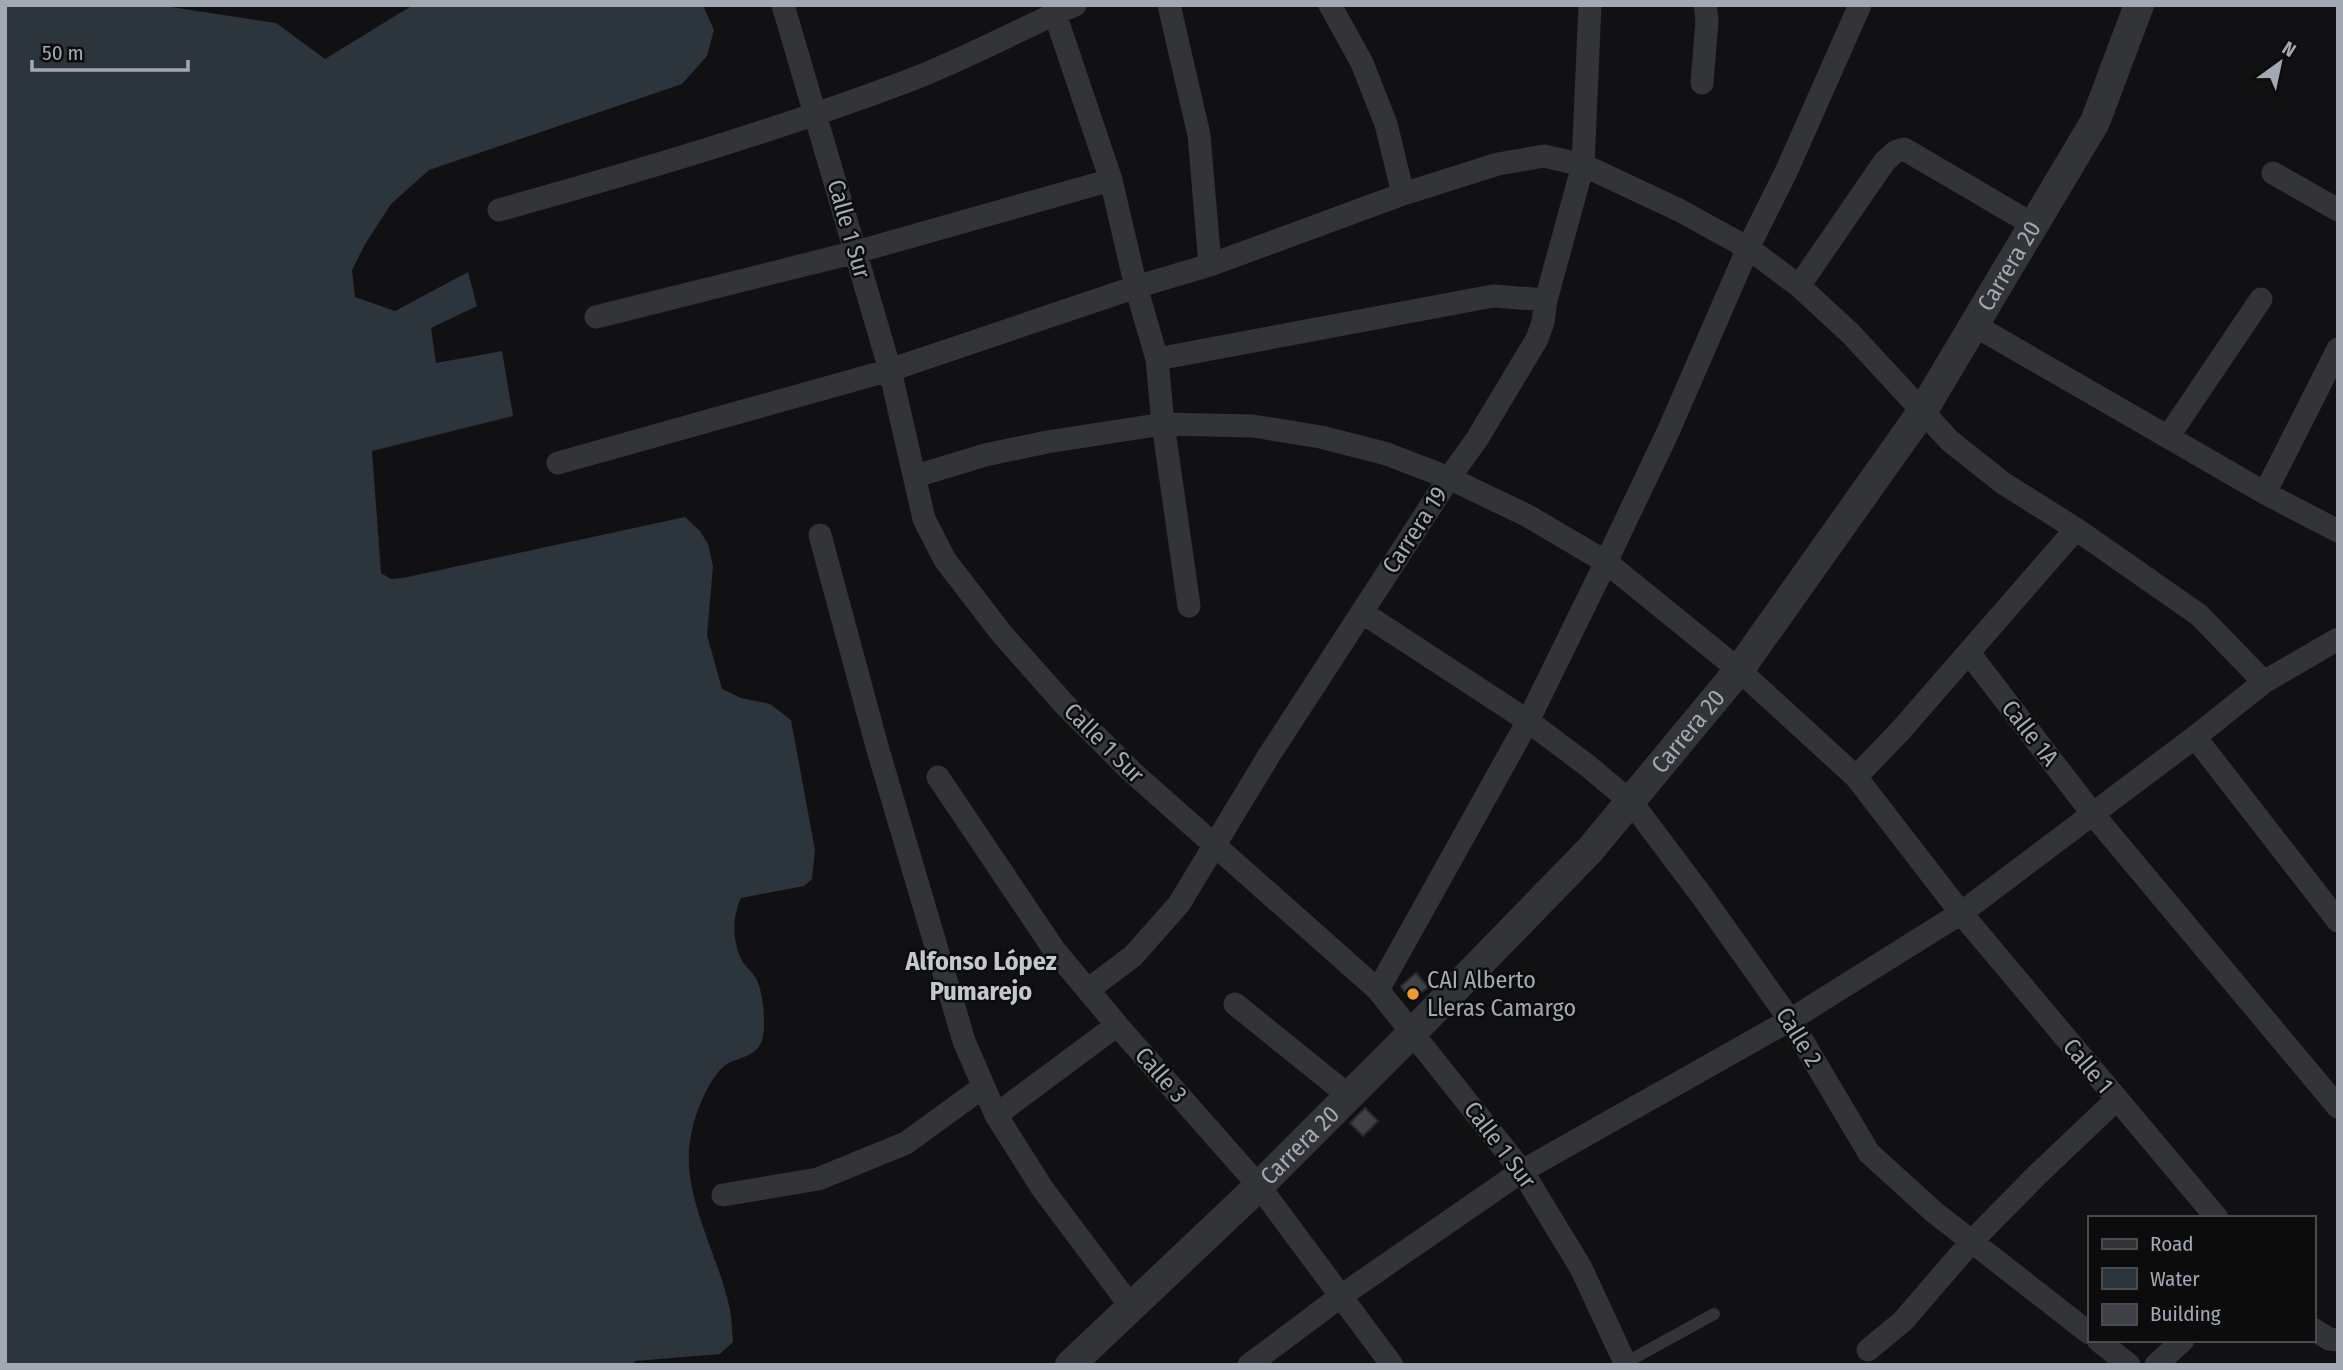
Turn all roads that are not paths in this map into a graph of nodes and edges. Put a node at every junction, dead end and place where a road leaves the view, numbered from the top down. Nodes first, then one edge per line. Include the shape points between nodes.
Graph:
1 (783, 5) edge
2 (1169, 5) edge
3 (1330, 5) edge
4 (1590, 5) edge
5 (1705, 5) edge
6 (1860, 5) edge
7 (2133, 6) edge
8 (1065, 10) edge
9 (1702, 83) dead end
10 (815, 114) junction
11 (1583, 165) junction
12 (2273, 173) dead end
13 (1111, 180) junction
14 (1403, 194) junction
15 (499, 210) dead end
16 (2338, 210) edge
17 (2034, 225) junction
18 (1748, 248) junction
19 (856, 253) junction
20 (1210, 265) junction
21 (1799, 286) junction
22 (1136, 287) junction
23 (2261, 299) dead end
24 (1546, 300) junction
25 (596, 317) dead end
26 (1974, 325) junction
27 (1157, 359) junction
28 (2334, 363) edge
29 (890, 370) junction
30 (1922, 412) junction
31 (1163, 424) junction
32 (2168, 437) junction
33 (558, 463) dead end
34 (916, 476) junction
35 (1449, 478) junction
36 (2265, 493) junction
37 (2076, 529) junction
38 (2338, 531) edge
39 (820, 536) dead end
40 (1606, 562) junction
41 (1189, 606) dead end
42 (1363, 613) junction
43 (2338, 639) edge
44 (1969, 653) junction
45 (1739, 670) junction
46 (2264, 682) junction
47 (1528, 721) junction
48 (2195, 737) junction
49 (1856, 777) junction
50 (938, 778) dead end
51 (1632, 803) junction
52 (2092, 813) junction
53 (1213, 844) junction
54 (1961, 913) junction
55 (2338, 921) edge
56 (1088, 989) junction
57 (1378, 990) junction
58 (1235, 1004) dead end
59 (1790, 1020) junction
60 (1117, 1025) junction
61 (1413, 1032) junction
62 (983, 1087) junction
63 (1349, 1096) junction
64 (2117, 1099) junction
65 (2338, 1107) edge
66 (996, 1115) junction
67 (1522, 1171) junction
68 (1259, 1186) junction
69 (723, 1195) dead end
70 (2215, 1216) edge
71 (1972, 1241) junction
72 (1341, 1296) junction
73 (1132, 1308) junction
74 (1714, 1314) dead end
75 (2315, 1330) edge
76 (2088, 1332) edge
77 (2338, 1340) edge
78 (2100, 1342) edge
79 (2181, 1342) edge
80 (1868, 1350) dead end
81 (1087, 1359) edge
82 (1626, 1364) edge
83 (1249, 1365) edge
84 (1392, 1365) edge
85 (2129, 1365) edge
86 (2156, 1365) edge

1 - 10 street, Calle 1 Sur
2 - 20 street via 1199,135
3 - 14 street via 1367,75
4 - 11 street, Carrera 19
5 - 9 street
6 - 18 street
7 - 17 street, Carrera 20 via 2095,122
8 - 10 street via 906,82
8 - 13 street
10 - 15 street via 673,161
10 - 19 street, Calle 1 Sur
11 - 14 street via 1544,156 1497,164
11 - 18 street
11 - 24 street, Carrera 19
12 - 16 street
13 - 19 street
13 - 22 street
14 - 20 street
17 - 21 street via 1904,149 1885,161
17 - 26 street, Carrera 20
18 - 21 street
18 - 40 street
19 - 25 street
19 - 29 street, Calle 1 Sur
20 - 22 street
21 - 30 street via 1851,334
22 - 27 street
22 - 29 street
23 - 32 street
24 - 27 street via 1493,296
24 - 35 street, Carrera 19 via 1537,339
26 - 30 street, Carrera 20
26 - 32 street
27 - 31 street
28 - 36 street
29 - 33 street
29 - 34 street, Calle 1 Sur
30 - 37 street via 2003,483
30 - 45 street, Carrera 20
31 - 34 street, Calle 1 via 998,452
31 - 35 street, Calle 1 via 1253,426 1321,437 1387,454
31 - 41 street
32 - 36 street
34 - 53 street, Calle 1 Sur via 924,519 945,560 1002,634 1131,771
35 - 40 street, Calle 1 via 1528,516
35 - 42 street, Carrera 19
36 - 38 street
37 - 44 street
37 - 46 street via 2199,615
39 - 62 street via 934,945
40 - 45 street, Calle 1
40 - 47 street
42 - 47 street, Calle 2
42 - 53 street, Carrera 19
43 - 46 street
44 - 49 street
44 - 52 street, Calle 1A
45 - 49 street, Calle 1
45 - 51 street, Carrera 20
46 - 48 street
47 - 51 street, Calle 2
47 - 57 street
48 - 52 street
48 - 55 street
49 - 54 street, Calle 1
50 - 56 street, Calle 3 via 1055,951
51 - 59 street, Calle 2
51 - 61 street, Carrera 20
52 - 54 street
52 - 65 street, Calle 1A
53 - 56 street, Carrera 19 via 1179,904 1133,956
53 - 57 street, Calle 1 Sur
54 - 59 street
54 - 64 street, Calle 1
56 - 60 street, Calle 3
57 - 61 street, Calle 1 Sur
58 - 63 street
59 - 67 street
59 - 71 street, Calle 2 via 1869,1153
60 - 66 street
60 - 68 street, Calle 3
61 - 63 street, Carrera 20
61 - 67 street, Calle 1 Sur
62 - 66 street
62 - 69 street via 906,1143 818,1179
63 - 68 street, Carrera 20
64 - 70 street, Calle 1
64 - 71 street
66 - 73 street via 1042,1188
67 - 72 street
67 - 82 street, Calle 1 Sur via 1581,1268
68 - 72 street, Calle 3
68 - 73 street, Carrera 20
71 - 76 street, Calle 2
71 - 80 street via 1903,1321
72 - 83 street
72 - 84 street, Calle 3
73 - 81 street, Carrera 20
74 - 82 lane
75 - 77 street
78 - 85 street
79 - 86 street

